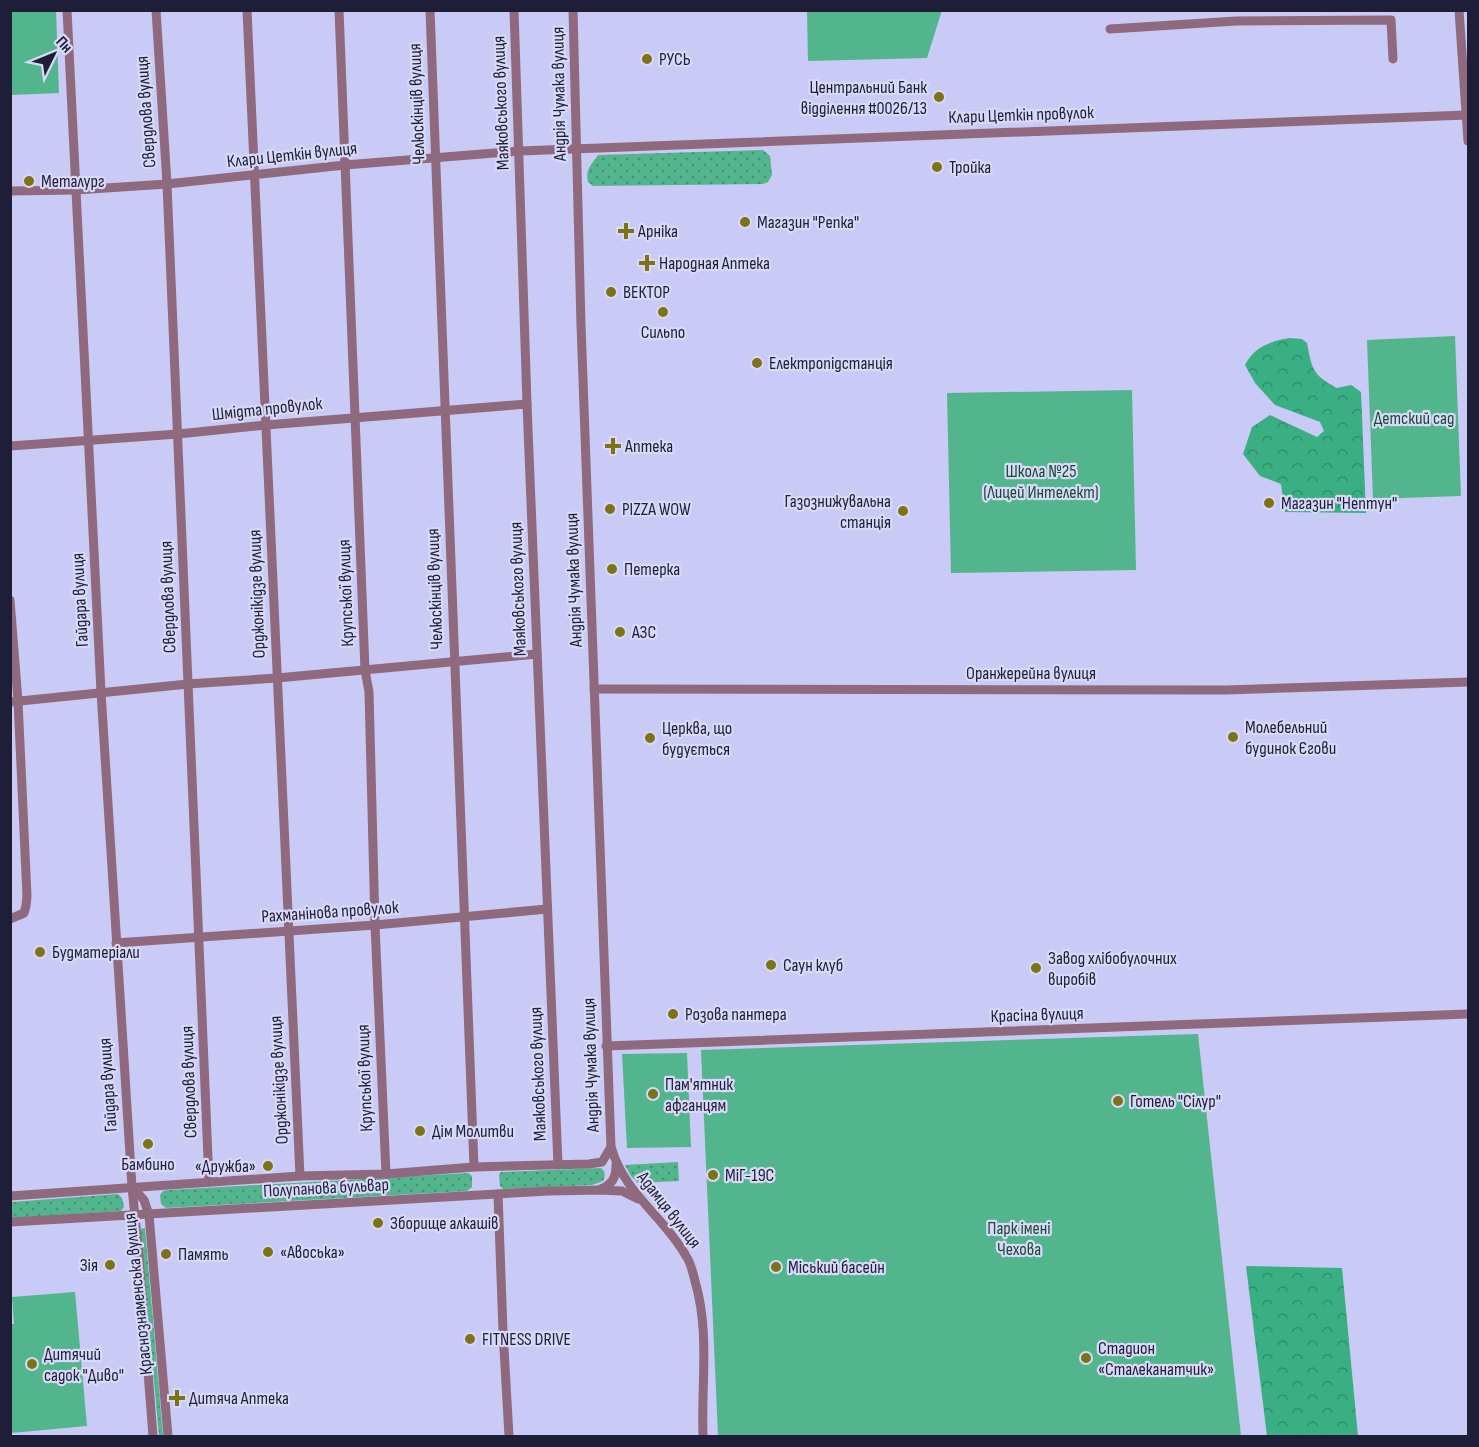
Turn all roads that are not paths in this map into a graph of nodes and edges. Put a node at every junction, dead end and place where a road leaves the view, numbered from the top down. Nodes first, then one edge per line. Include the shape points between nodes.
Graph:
1 (67, 10) edge
2 (156, 10) edge
3 (247, 10) edge
4 (339, 10) edge
5 (430, 10) edge
6 (514, 10) edge
7 (573, 10) edge
8 (1459, 10) edge
9 (1390, 15) edge
10 (1110, 29) dead end
11 (1393, 58) dead end
12 (1467, 115) edge
13 (1468, 141) edge
14 (577, 148) junction
15 (520, 151) junction
16 (435, 158) junction
17 (345, 165) junction
18 (255, 176) junction
19 (167, 184) junction
20 (76, 190) junction
21 (10, 191) edge
22 (527, 404) junction
23 (445, 411) junction
24 (356, 417) junction
25 (266, 425) junction
26 (178, 434) junction
27 (90, 441) junction
28 (10, 446) edge
29 (10, 600) edge
30 (537, 654) junction
31 (454, 663) junction
32 (365, 670) junction
33 (277, 678) junction
34 (1468, 682) edge
35 (188, 684) junction
36 (594, 689) junction
37 (101, 692) junction
38 (14, 702) edge
39 (547, 909) junction
40 (463, 918) junction
41 (10, 919) edge
42 (375, 925) junction
43 (288, 932) junction
44 (199, 937) junction
45 (116, 943) junction
46 (1468, 1014) edge
47 (606, 1046) junction
48 (611, 1147) junction
49 (616, 1164) junction
50 (558, 1165) junction
51 (474, 1167) junction
52 (386, 1174) junction
53 (300, 1176) junction
54 (209, 1182) junction
55 (132, 1187) junction
56 (599, 1190) junction
57 (498, 1194) junction
58 (10, 1196) edge
59 (642, 1201) junction
60 (149, 1215) junction
61 (135, 1216) junction
62 (10, 1222) edge
63 (153, 1437) edge
64 (168, 1437) edge
65 (509, 1437) edge
66 (703, 1437) edge

1 - 20 street, Гайдара вулиця
2 - 19 street, Свердлова вулиця
3 - 18 street, Орджонікідзе вулиця
4 - 17 street, Крупської вулиця
5 - 16 street, Челюскінців вулиця
6 - 15 street, Маяковського вулиця
7 - 14 street, Андрія Чумака вулиця
8 - 12 street
9 - 10 street
9 - 11 street
12 - 13 street
12 - 14 street, Клари Цеткін провулок
14 - 15 street, Клари Цеткін вулиця
14 - 36 street, Андрія Чумака вулиця
15 - 16 street, Клари Цеткін вулиця
15 - 22 street, Маяковського вулиця
16 - 17 street, Клари Цеткін вулиця
16 - 23 street, Челюскінців вулиця
17 - 18 street, Клари Цеткін вулиця
17 - 24 street, Крупської вулиця
18 - 19 street, Клари Цеткін вулиця
18 - 25 street, Орджонікідзе вулиця
19 - 20 street, Клари Цеткін вулиця
19 - 26 street, Свердлова вулиця
20 - 21 street, Клари Цеткін вулиця
20 - 27 street, Гайдара вулиця
22 - 23 street, Шмідта провулок
22 - 30 street, Маяковського вулиця
23 - 24 street, Шмідта провулок
23 - 31 street, Челюскінців вулиця
24 - 25 street, Шмідта провулок
24 - 32 street, Крупської вулиця
25 - 26 street, Шмідта провулок
25 - 33 street, Орджонікідзе вулиця
26 - 27 street, Шмідта провулок
26 - 35 street, Свердлова вулиця
27 - 28 street, Шмідта провулок
27 - 37 street, Гайдара вулиця
29 - 38 street
30 - 31 street
30 - 39 street, Маяковського вулиця
31 - 32 street
31 - 40 street, Челюскінців вулиця
32 - 33 street
32 - 42 street, Крупської вулиця via 369,692
33 - 35 street
33 - 43 street, Орджонікідзе вулиця
34 - 36 street, Оранжерейна вулиця via 1226,690
35 - 37 street
35 - 44 street, Свердлова вулиця
36 - 47 street, Андрія Чумака вулиця
37 - 38 street
37 - 45 street, Гайдара вулиця
38 - 41 street via 27,901 24,913
39 - 40 street, Рахманінова провулок
39 - 50 street, Маяковського вулиця
40 - 42 street, Рахманінова провулок
40 - 51 street, Челюскінців вулиця
42 - 43 street, Рахманінова провулок
42 - 52 street, Крупської вулиця
43 - 44 street, Рахманінова провулок
43 - 53 street, Орджонікідзе вулиця
44 - 45 street, Рахманінова провулок
44 - 54 street, Свердлова вулиця
45 - 55 street, Гайдара вулиця
46 - 47 street, Красіна вулиця
47 - 48 street, Андрія Чумака вулиця
48 - 49 street, Адамця вулиця
48 - 50 street, Полупанова бульвар via 602,1161
49 - 56 street via 616,1176 609,1186
49 - 59 street, Адамця вулиця
50 - 51 street, Полупанова бульвар
51 - 52 street, Полупанова бульвар
52 - 53 street, Полупанова бульвар
53 - 54 street, Полупанова бульвар
54 - 55 street, Полупанова бульвар
55 - 58 street, Полупанова бульвар
55 - 60 street, Краснознаменська вулиця via 144,1200
55 - 61 street, Краснознаменська вулиця
56 - 57 street, Полупанова бульвар
56 - 59 street, Полупанова бульвар via 622,1191
57 - 60 street, Полупанова бульвар
57 - 65 street
59 - 66 street, Адамця вулиця via 687,1256 696,1285 704,1350
60 - 61 street, Полупанова бульвар
60 - 64 street, Краснознаменська вулиця
61 - 62 street, Полупанова бульвар
61 - 63 street, Краснознаменська вулиця

